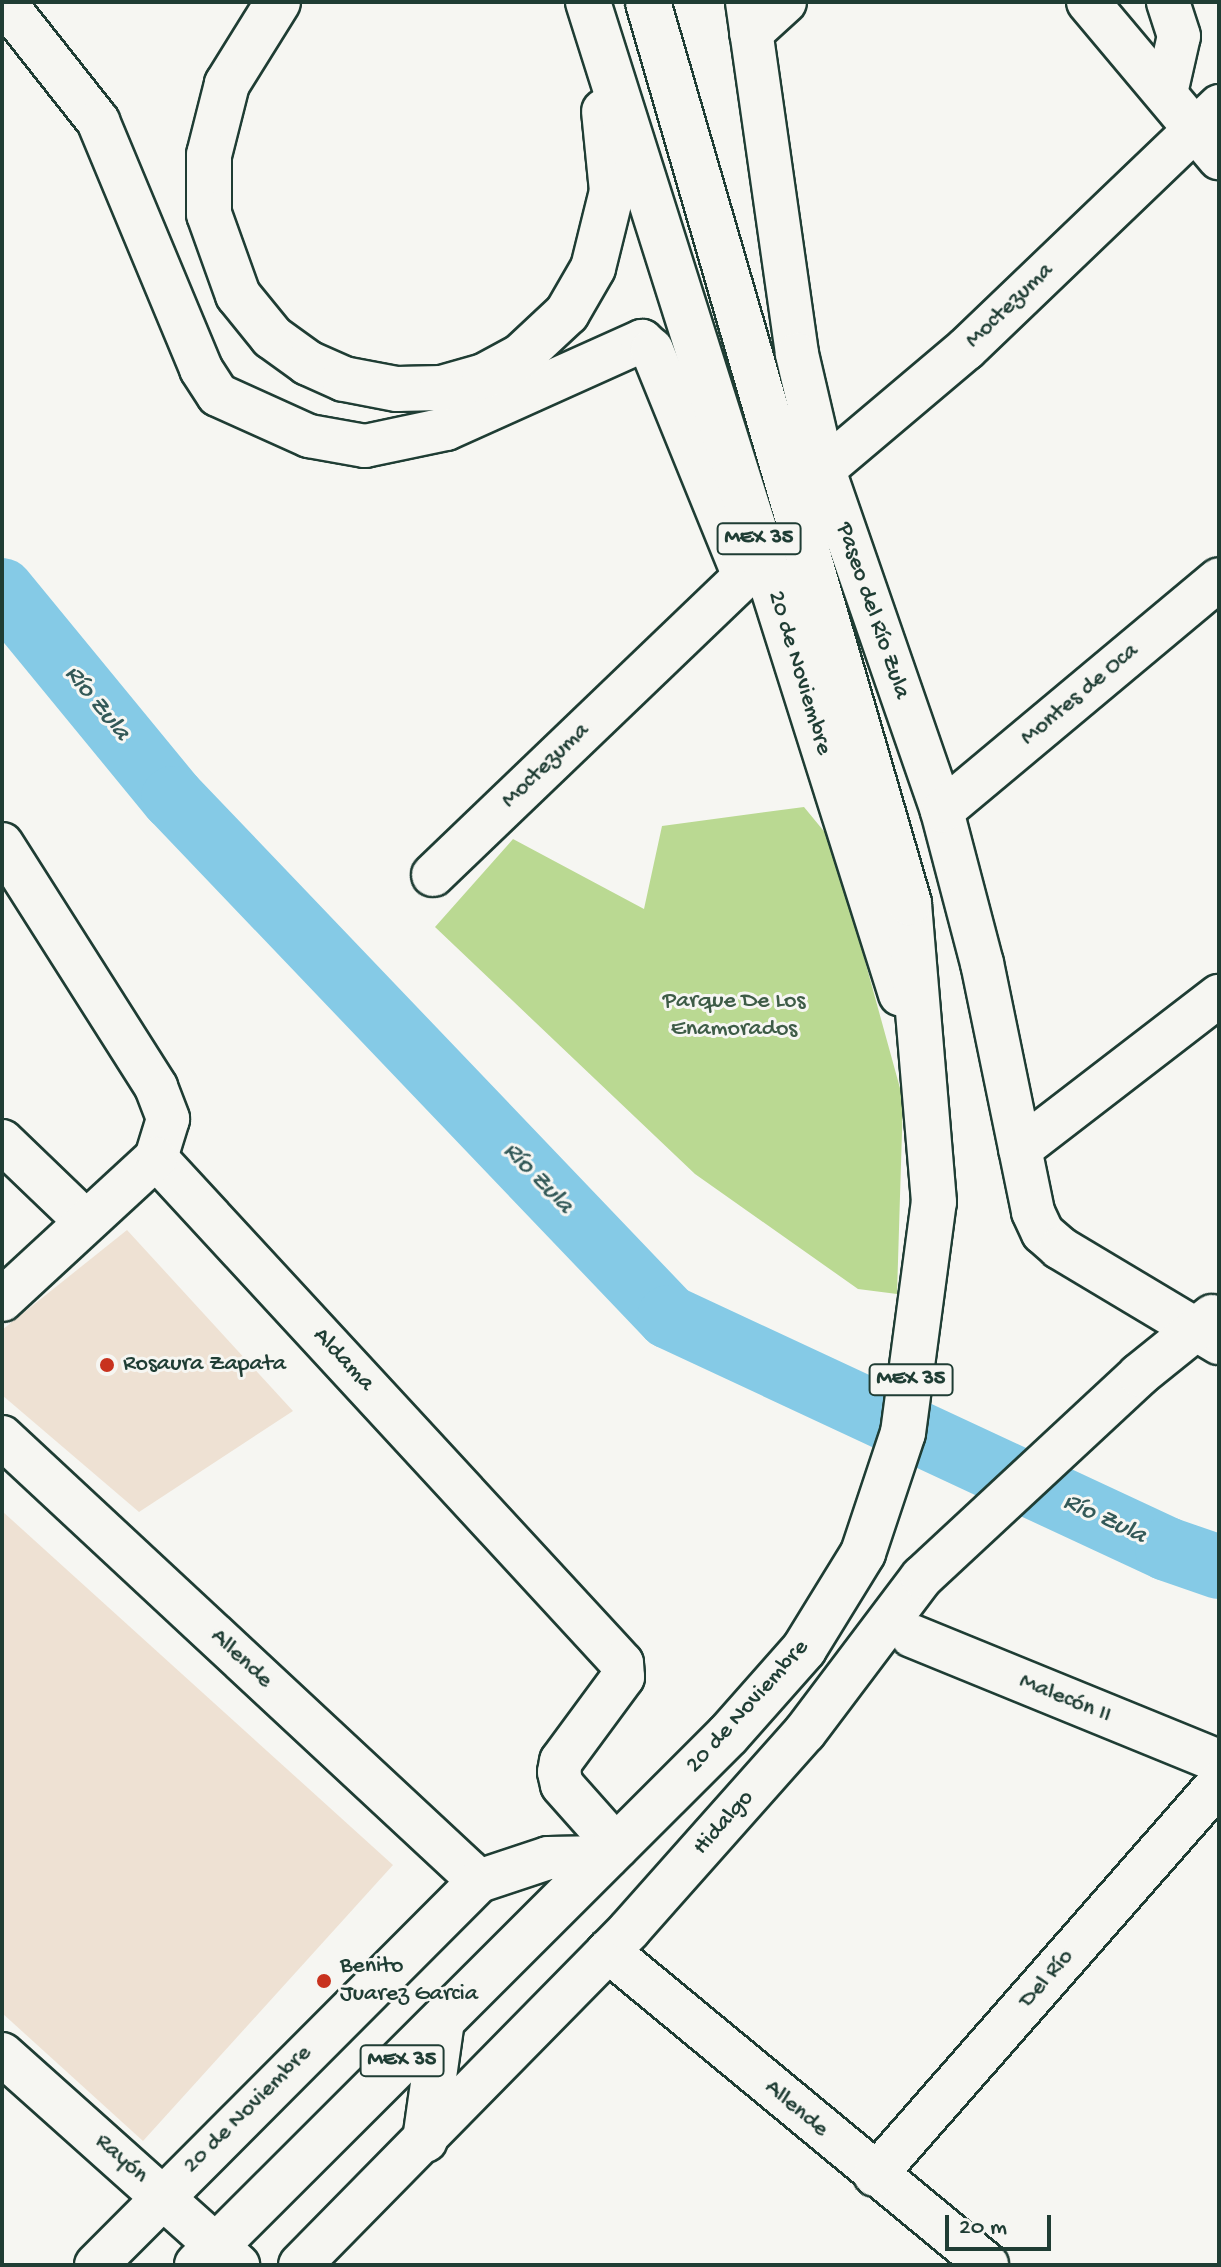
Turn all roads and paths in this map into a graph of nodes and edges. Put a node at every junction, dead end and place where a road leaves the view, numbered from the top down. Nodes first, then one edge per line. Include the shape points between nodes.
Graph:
1 (4, 2) edge
2 (278, 2) edge
3 (785, 2) edge
4 (1088, 2) edge
5 (1168, 2) edge
6 (589, 6) edge
7 (654, 14) edge
8 (749, 17) edge
9 (1166, 93) junction
10 (1211, 131) edge
11 (807, 483) junction
12 (754, 568) junction
13 (1219, 579) edge
14 (942, 811) junction
15 (2, 844) edge
16 (433, 875) dead end
17 (1219, 996) edge
18 (925, 1069) junction
19 (2, 1141) edge
20 (1020, 1149) junction
21 (156, 1158) junction
22 (85, 1221) junction
23 (2, 1300) edge
24 (1210, 1328) edge
25 (2, 1437) edge
26 (912, 1636) dead end
27 (1219, 1761) edge
28 (1219, 1783) edge
29 (612, 1852) junction
30 (479, 1881) junction
31 (608, 1951) junction
32 (442, 2021) junction
33 (2, 2054) edge
34 (425, 2140) junction
35 (875, 2175) junction
36 (163, 2196) junction
37 (217, 2258) edge
38 (96, 2265) edge
39 (300, 2265) edge
40 (987, 2265) edge

1 - 12 street via 98,121 201,369 218,395 309,436 365,446 446,429 642,341 652,350
2 - 6 main road via 227,84 209,155 209,214 223,262 238,295 272,337 308,363 344,379 397,389 442,388 484,376 521,356 567,313 593,268 612,191
3 - 8 street
4 - 9 street
5 - 9 street via 1179,36
6 - 12 main road, 20 de Noviembre / MEX 35
7 - 11 main road, 20 de Noviembre / MEX 35
8 - 11 street, Paseo del Río Zula via 797,354
9 - 10 street
10 - 11 street, Moctezuma
11 - 14 street, Paseo del Río Zula
11 - 18 main road, 20 de Noviembre / MEX 35 via 909,903
12 - 16 street, Moctezuma
12 - 18 main road, 20 de Noviembre / MEX 35
13 - 14 street, Montes de Oca
14 - 20 street, Paseo del Río Zula via 982,963
15 - 21 street via 156,1087 168,1119
17 - 20 street
18 - 29 main road, 20 de Noviembre / MEX 35 via 934,1202 903,1433 863,1553 804,1649
19 - 22 street
20 - 24 street, Paseo del Río Zula via 1033,1212 1060,1248
21 - 22 street
21 - 29 street, Aldama via 622,1663 623,1677 561,1761 559,1772 562,1785
22 - 23 street
24 - 31 street, Hidalgo via 1139,1375 922,1577 805,1732
25 - 30 street, Allende
26 - 27 street, Malecón II
28 - 35 street, Del Río
29 - 30 street, 20 de Noviembre via 548,1858
29 - 32 main road, 20 de Noviembre / MEX 35
30 - 36 street, 20 de Noviembre
31 - 34 street, Hidalgo
31 - 35 street, Allende
32 - 34 main road
32 - 37 main road, 20 de Noviembre / MEX 35
33 - 36 street, Rayón
34 - 39 street, Hidalgo
35 - 40 street, Allende
36 - 37 street, Rayón
36 - 38 street, 20 de Noviembre

